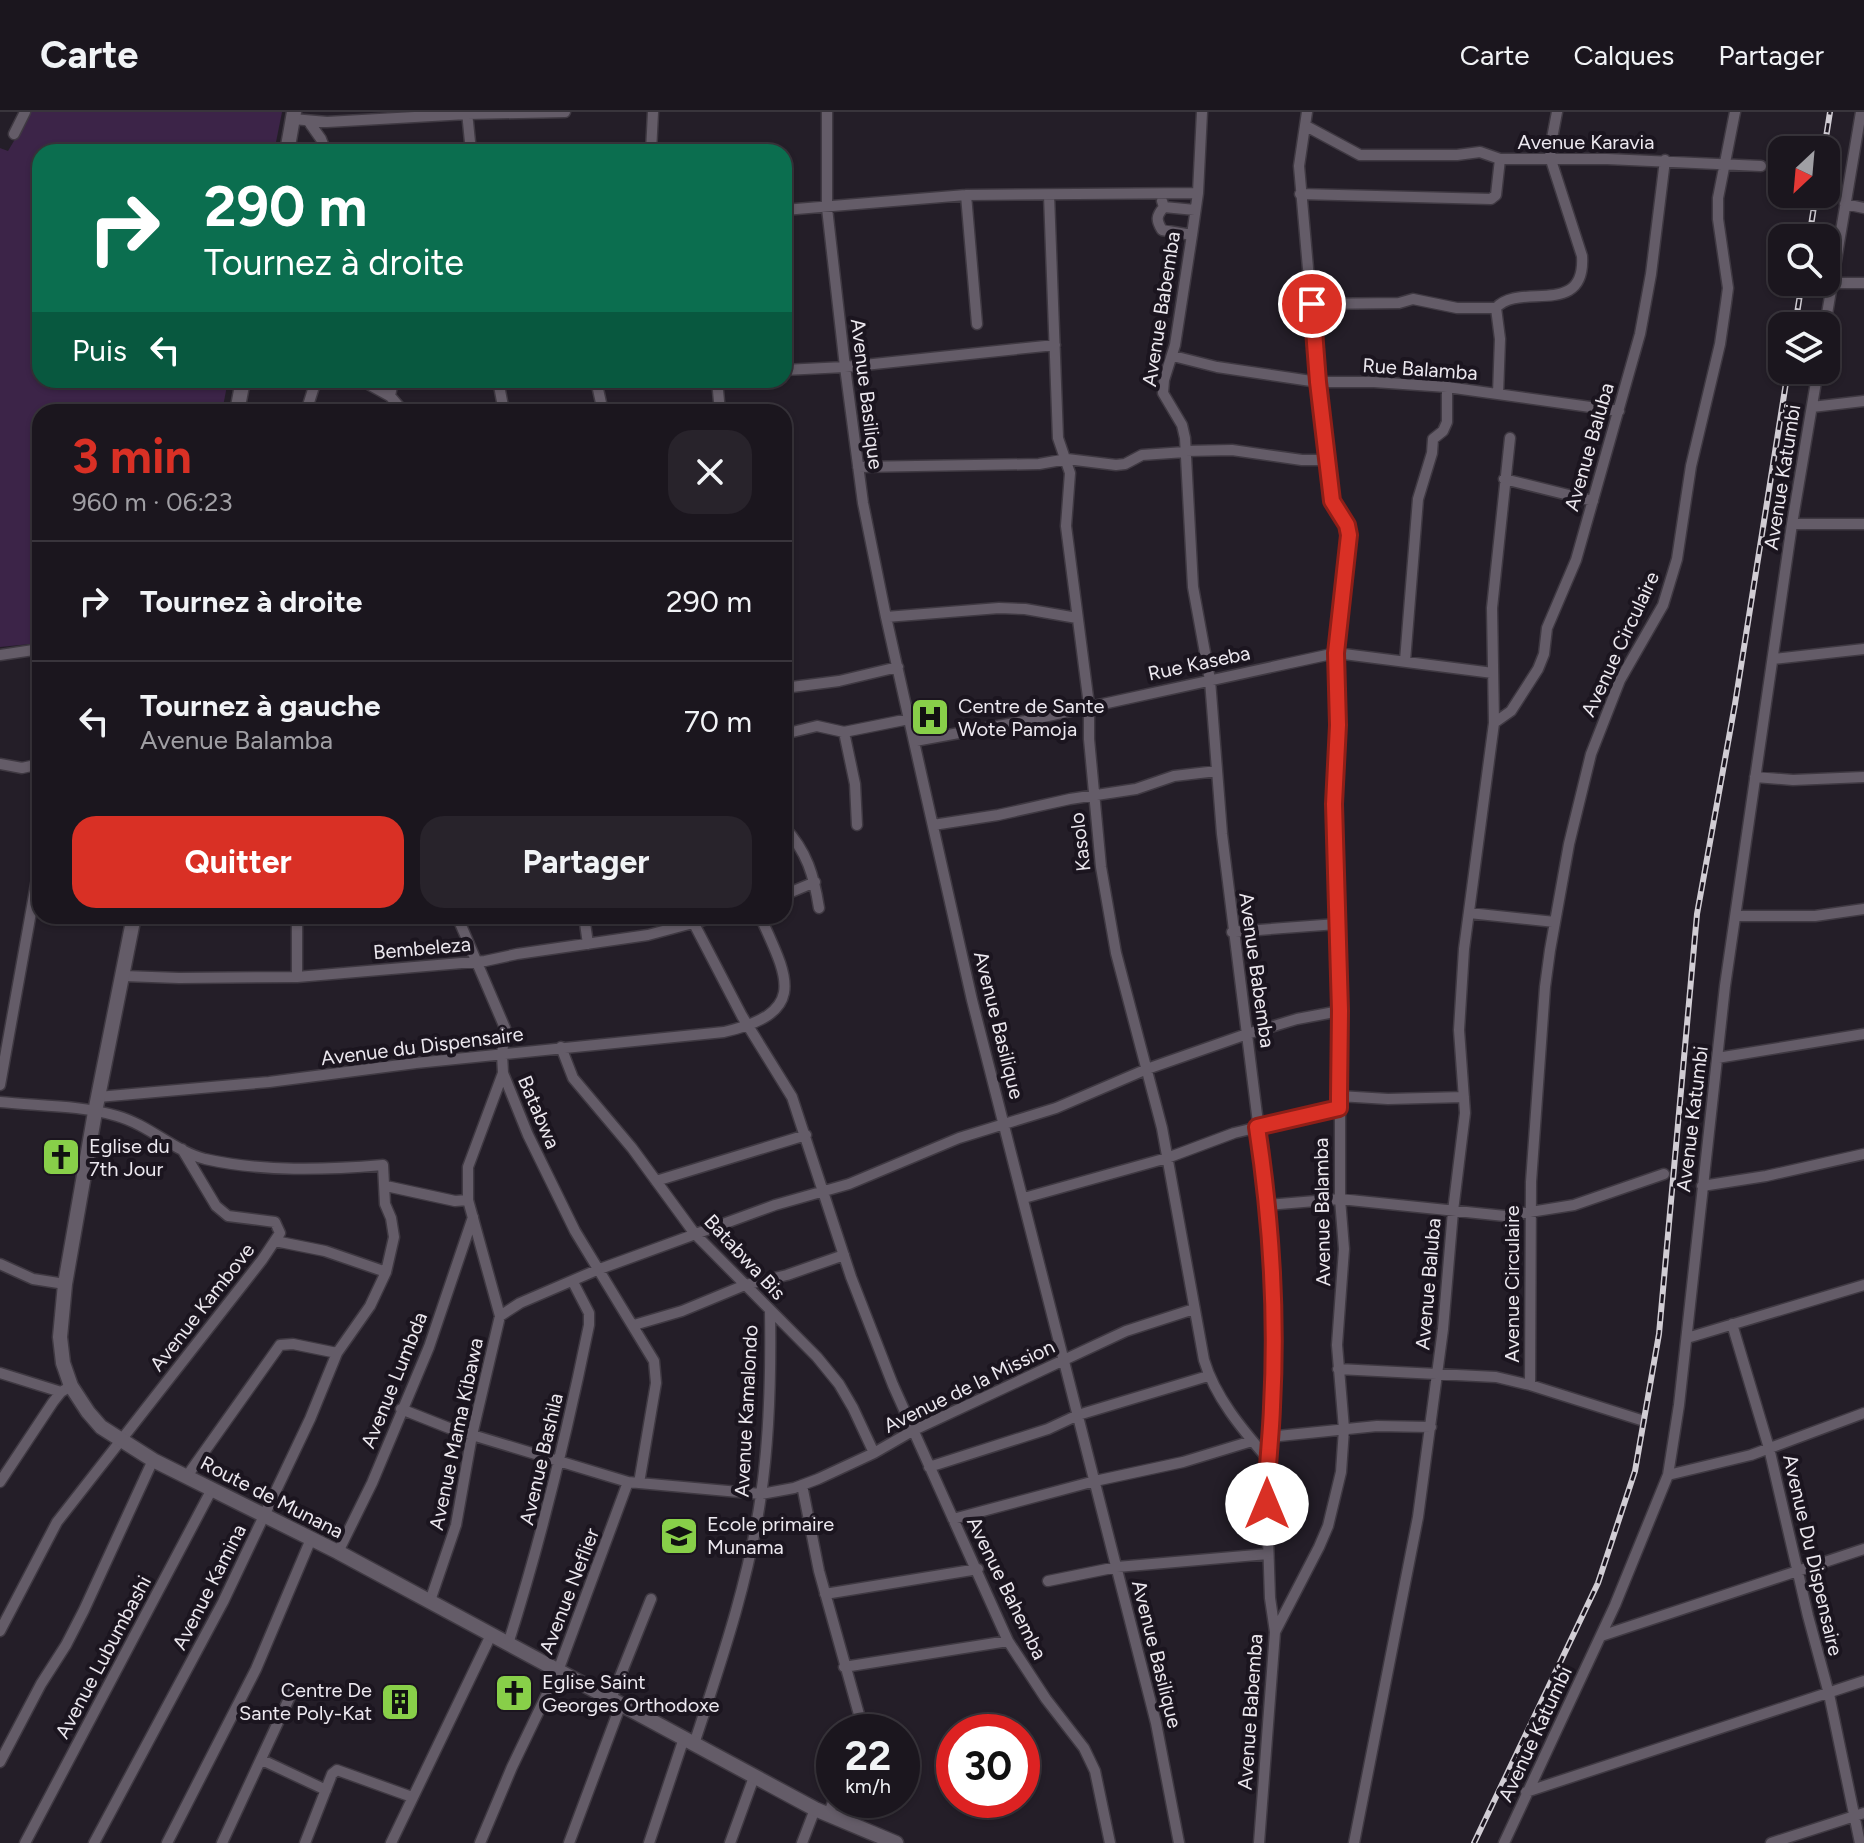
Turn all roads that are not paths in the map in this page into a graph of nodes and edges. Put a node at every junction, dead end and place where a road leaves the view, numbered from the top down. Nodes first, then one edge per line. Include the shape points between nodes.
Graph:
1 (25, 112) edge
2 (565, 112) edge
3 (653, 112) edge
4 (827, 112) edge
5 (1202, 112) edge
6 (1307, 112) edge
7 (1557, 112) edge
8 (1735, 112) edge
9 (467, 113) edge
10 (294, 115) edge
11 (1862, 117) edge
12 (309, 122) junction
13 (1306, 126) junction
14 (14, 134) dead end
15 (289, 144) edge
16 (321, 144) edge
17 (470, 144) edge
18 (651, 144) edge
19 (1500, 159) junction
20 (1551, 160) junction
21 (1665, 160) junction
22 (1724, 164) junction
23 (1761, 166) dead end
24 (1162, 193) junction
25 (1198, 193) junction
26 (1300, 194) junction
27 (966, 195) junction
28 (1049, 195) junction
29 (1845, 204) junction
30 (1164, 207) junction
31 (827, 208) junction
32 (1864, 208) edge
33 (792, 210) edge
34 (1195, 210) junction
35 (1840, 234) edge
36 (1192, 235) junction
37 (1840, 283) edge
38 (1864, 283) edge
39 (1312, 304) junction
40 (1496, 308) junction
41 (977, 324) dead end
42 (1055, 345) junction
43 (1173, 356) junction
44 (845, 367) junction
45 (792, 370) edge
46 (1318, 382) junction
47 (1816, 384) edge
48 (1447, 387) junction
49 (376, 388) edge
50 (392, 388) edge
51 (1498, 394) junction
52 (390, 396) junction
53 (1864, 401) edge
54 (397, 404) edge
55 (1812, 407) junction
56 (1619, 411) junction
57 (1510, 438) dead end
58 (1185, 452) junction
59 (1067, 459) junction
60 (1327, 460) junction
61 (858, 467) junction
62 (1504, 479) junction
63 (1593, 501) junction
64 (1792, 524) junction
65 (1864, 524) edge
66 (886, 617) junction
67 (1077, 618) junction
68 (1864, 649) edge
69 (32, 650) edge
70 (1336, 653) junction
71 (0, 655) edge
72 (1773, 659) junction
73 (1405, 661) junction
74 (898, 667) junction
75 (1493, 673) junction
76 (1210, 680) junction
77 (792, 687) edge
78 (1089, 705) junction
79 (909, 719) junction
80 (1494, 723) junction
81 (792, 732) edge
82 (844, 732) junction
83 (915, 741) junction
84 (0, 764) edge
85 (32, 766) edge
86 (1217, 771) junction
87 (1755, 777) junction
88 (1864, 777) edge
89 (1093, 795) junction
90 (857, 825) dead end
91 (933, 825) junction
92 (792, 837) edge
93 (815, 882) junction
94 (792, 892) edge
95 (32, 907) edge
96 (819, 908) dead end
97 (1864, 909) edge
98 (1469, 913) junction
99 (1736, 916) junction
100 (1555, 922) junction
101 (133, 924) edge
102 (297, 924) edge
103 (460, 924) edge
104 (585, 924) edge
105 (678, 924) edge
106 (694, 924) edge
107 (764, 924) edge
108 (1337, 924) junction
109 (1232, 932) junction
110 (588, 944) junction
111 (475, 962) junction
112 (124, 976) junction
113 (297, 977) junction
114 (1340, 1011) junction
115 (749, 1026) junction
116 (1247, 1034) junction
117 (1864, 1034) edge
118 (561, 1047) junction
119 (502, 1054) junction
120 (1717, 1058) junction
121 (1147, 1069) junction
122 (503, 1073) junction
123 (0, 1085) edge
124 (1339, 1096) junction
125 (98, 1097) junction
126 (1464, 1097) junction
127 (0, 1102) edge
128 (1339, 1108) junction
129 (95, 1112) junction
130 (1005, 1123) junction
131 (1257, 1127) junction
132 (806, 1135) junction
133 (181, 1148) junction
134 (1864, 1154) edge
135 (1167, 1158) junction
136 (1664, 1174) dead end
137 (656, 1181) junction
138 (386, 1186) junction
139 (1702, 1186) junction
140 (822, 1192) junction
141 (1024, 1198) junction
142 (1340, 1199) junction
143 (468, 1200) junction
144 (1267, 1205) junction
145 (1453, 1211) junction
146 (1530, 1213) junction
147 (473, 1217) junction
148 (695, 1234) junction
149 (275, 1241) junction
150 (844, 1255) junction
151 (0, 1264) edge
152 (597, 1270) junction
153 (386, 1272) junction
154 (578, 1279) junction
155 (65, 1284) junction
156 (745, 1285) junction
157 (1864, 1285) edge
158 (1194, 1309) junction
159 (770, 1310) junction
160 (500, 1316) junction
161 (1732, 1324) junction
162 (634, 1325) junction
163 (1687, 1338) junction
164 (337, 1353) junction
165 (1064, 1359) junction
166 (1338, 1369) junction
167 (0, 1373) edge
168 (1438, 1373) junction
169 (1208, 1376) junction
170 (1530, 1385) junction
171 (66, 1389) junction
172 (401, 1409) junction
173 (1864, 1413) edge
174 (1078, 1415) junction
175 (1641, 1420) dead end
176 (1431, 1427) junction
177 (1344, 1429) junction
178 (914, 1430) junction
179 (472, 1435) junction
180 (1269, 1437) junction
181 (122, 1441) junction
182 (1252, 1441) junction
183 (1769, 1448) junction
184 (874, 1453) junction
185 (1267, 1458) junction
186 (153, 1460) junction
187 (558, 1460) junction
188 (929, 1467) junction
189 (1668, 1475) junction
190 (187, 1476) junction
191 (1095, 1481) junction
192 (0, 1482) edge
193 (634, 1482) junction
194 (802, 1485) junction
195 (212, 1489) junction
196 (761, 1494) junction
197 (265, 1516) junction
198 (953, 1519) junction
199 (311, 1539) junction
200 (1864, 1549) edge
201 (338, 1552) junction
202 (1268, 1554) junction
203 (1117, 1567) junction
204 (978, 1569) junction
205 (1798, 1571) junction
206 (1048, 1581) dead end
207 (825, 1594) junction
208 (651, 1599) dead end
209 (430, 1601) junction
210 (0, 1631) edge
211 (1275, 1632) junction
212 (491, 1635) junction
213 (1601, 1636) junction
214 (1008, 1641) junction
215 (508, 1644) junction
216 (844, 1667) junction
217 (558, 1671) junction
218 (1864, 1681) edge
219 (293, 1690) dead end
220 (1829, 1694) junction
221 (616, 1701) junction
222 (859, 1714) edge
223 (689, 1741) junction
224 (262, 1760) junction
225 (0, 1762) edge
226 (754, 1777) junction
227 (326, 1790) junction
228 (1526, 1792) junction
229 (412, 1797) junction
230 (816, 1809) edge
231 (1860, 1814) edge
232 (818, 1818) edge
233 (833, 1818) edge
234 (873, 1839) edge
235 (1506, 1841) edge
236 (25, 1843) edge
237 (94, 1843) edge
238 (167, 1843) edge
239 (222, 1843) edge
240 (305, 1843) edge
241 (391, 1843) edge
242 (480, 1843) edge
243 (569, 1843) edge
244 (649, 1843) edge
245 (730, 1843) edge
246 (802, 1843) edge
247 (896, 1843) edge
248 (1110, 1843) edge
249 (1179, 1843) edge
250 (1259, 1843) edge
251 (1354, 1843) edge
252 (1771, 1843) edge
253 (1860, 1843) edge

1 - 14 street
2 - 9 street
3 - 18 street
4 - 31 street, Avenue Basilique
5 - 25 street, Avenue Babemba
6 - 13 street, Avenue Balamba
7 - 20 street
8 - 22 street, Avenue Circulaire
9 - 12 street
9 - 17 street
10 - 12 street
10 - 15 main road
11 - 29 street
12 - 16 street
13 - 19 street via 1360,155 1470,152
13 - 26 street, Avenue Balamba
19 - 20 street, Avenue Karavia
19 - 26 street, Avenue Karavia via 1491,199
20 - 21 street, Avenue Karavia
20 - 40 street via 1583,270 1565,292 1507,299
21 - 22 street, Avenue Karavia
21 - 56 street, Avenue Baluba via 1646,302
22 - 23 street, Avenue Karavia
22 - 100 street, Avenue Circulaire via 1718,219 1728,288 1677,559 1663,605 1620,680 1591,754
24 - 25 street
24 - 28 street
24 - 30 street
25 - 34 street, Avenue Babemba
26 - 39 street, Avenue Balamba
27 - 28 street
27 - 31 street
27 - 41 street
28 - 42 street, Kasolo
29 - 32 street
29 - 35 street
30 - 34 street
30 - 36 street via 1157,221 1162,230
31 - 33 street
31 - 44 street, Avenue Basilique
34 - 36 street, Avenue Babemba
36 - 43 street, Avenue Babemba
37 - 38 street
39 - 40 street via 1413,299 1457,308
39 - 46 street, Avenue Balamba
40 - 51 street
42 - 44 street
42 - 59 street, Kasolo via 1058,438
43 - 46 street, Rue Balamba
43 - 58 street, Avenue Babemba via 1163,393 1182,425
44 - 45 street
44 - 61 street, Avenue Basilique
46 - 48 street, Rue Balamba
46 - 60 street, Avenue Balamba
47 - 55 street, Avenue Katumbi
48 - 51 street, Rue Balamba
48 - 73 street via 1445,429 1433,439 1418,499
49 - 52 street
50 - 52 street
51 - 56 street, Rue Balamba
52 - 54 street
53 - 55 street
55 - 64 street, Avenue Katumbi
56 - 63 street, Avenue Baluba
57 - 62 street, Avenue Baluba
58 - 59 street via 1142,455 1116,465
58 - 60 street via 1232,450
58 - 76 street, Avenue Babemba via 1193,587
59 - 61 street
59 - 67 street, Kasolo via 1066,526
60 - 70 street, Avenue Balamba via 1332,501 1349,535
61 - 66 street, Avenue Basilique
62 - 63 street
62 - 75 street, Avenue Baluba via 1492,608
63 - 80 street, Avenue Baluba via 1547,628 1538,669 1511,711
64 - 65 street
64 - 72 street, Avenue Katumbi
66 - 67 street via 999,608
66 - 74 street, Avenue Basilique
67 - 78 street, Kasolo
68 - 72 street
69 - 71 street
70 - 73 street, Rue Kaseba
70 - 76 street, Rue Kaseba
70 - 108 street, Avenue Balamba
72 - 87 street, Avenue Katumbi
73 - 75 street, Rue Kaseba
74 - 77 street
74 - 79 street, Avenue Basilique
75 - 80 street, Avenue Baluba
76 - 78 street, Rue Kaseba
76 - 86 street, Avenue Babemba
78 - 83 street, Rue Kaseba
78 - 89 street, Kasolo
79 - 82 street
79 - 83 street, Avenue Basilique
80 - 98 street, Avenue Baluba
81 - 82 street via 817,726
82 - 90 street
83 - 91 street, Avenue Basilique
84 - 85 street
86 - 89 street
86 - 109 street, Avenue Babemba
87 - 88 street
87 - 99 street, Avenue Katumbi
89 - 91 street
89 - 121 street, Kasolo via 1116,953
91 - 130 street, Avenue Basilique
92 - 93 street
93 - 94 street
93 - 96 street
95 - 123 street
97 - 99 street via 1815,916
98 - 100 street
98 - 126 street, Avenue Baluba via 1459,1030
99 - 120 street, Avenue Katumbi
100 - 146 street, Avenue Circulaire via 1545,987
101 - 112 main road, Route de Munana
102 - 113 street
103 - 111 street, Batabwa
104 - 110 street
105 - 110 street, Bembeleza via 648,935
106 - 115 street, Avenue Bahemba
107 - 115 street via 786,979 786,993 767,1018
108 - 109 street
108 - 114 street, Avenue Balamba
109 - 116 street, Avenue Babemba
110 - 111 street, Bembeleza
111 - 113 street, Bembeleza
111 - 119 street, Batabwa via 505,1028
112 - 113 street, Bembeleza
112 - 125 main road, Route de Munana
114 - 116 street, Avenue Mama Kibawa
114 - 124 street, Avenue Balamba
115 - 118 street, Avenue du Dispensaire
115 - 132 street, Avenue Bahemba via 792,1097
116 - 121 street, Avenue Mama Kibawa
116 - 131 street, Avenue Babemba
117 - 120 street
118 - 119 street, Avenue du Dispensaire
118 - 137 street, Batabwa Bis via 573,1078
119 - 122 street, Batabwa
119 - 125 street, Avenue du Dispensaire
120 - 139 street, Avenue Katumbi
121 - 130 street, Avenue Mama Kibawa via 1056,1108
121 - 135 street, Kasolo
122 - 143 street via 468,1167
122 - 152 street, Batabwa via 528,1135
124 - 126 street
124 - 128 street, Avenue Balamba
125 - 129 main road, Route de Munana
126 - 145 street, Avenue Baluba
127 - 129 street
128 - 131 street
128 - 142 street, Avenue Balamba
129 - 133 street via 139,1125
129 - 155 main road, Route de Munana
130 - 140 street, Avenue Mama Kibawa
130 - 141 street, Avenue Basilique
131 - 135 street
131 - 144 street, Avenue Babemba
132 - 137 street
132 - 140 street, Avenue Bahemba
133 - 138 street, Avenue Kamina via 201,1158 256,1168 383,1165
133 - 149 street, Avenue Kambove via 216,1206 228,1216 275,1222 280,1233
134 - 139 street
135 - 141 street
135 - 158 street, Kasolo
136 - 146 street via 1583,1203
137 - 148 street, Batabwa Bis
138 - 143 street
138 - 153 street, Avenue Kamina via 394,1237
139 - 163 street, Avenue Katumbi
140 - 148 street, Avenue Mama Kibawa
140 - 150 street, Avenue Bahemba
141 - 165 street, Avenue Basilique
142 - 144 street
142 - 145 street
142 - 166 street, Avenue Balamba via 1344,1249
143 - 147 street
144 - 180 street, Avenue Babemba via 1272,1308
145 - 146 street
145 - 168 street, Avenue Baluba
146 - 170 street, Avenue Circulaire
147 - 160 street
147 - 172 street, Avenue Lumbda
148 - 152 street, Avenue Mama Kibawa
148 - 156 street, Batabwa Bis
149 - 153 street
149 - 181 street, Avenue Kambove
150 - 156 street
150 - 178 street, Avenue Bahemba
151 - 155 street via 33,1279
152 - 154 street, Avenue Mama Kibawa
152 - 162 street, Batabwa
153 - 164 street, Avenue Kamina
154 - 160 street, Avenue Mama Kibawa
154 - 187 street, Avenue Bashila via 589,1325
155 - 171 main road, Route de Munana via 60,1337
156 - 159 street, Batabwa Bis
156 - 162 street
157 - 161 street
158 - 165 street, Avenue de la Mission
158 - 169 street, Kasolo
159 - 184 street, Batabwa Bis via 839,1384
159 - 196 street, Avenue Kamalondo
160 - 179 street, Avenue Mama Kibawa
161 - 163 street
161 - 183 street, Avenue Du Dispensaire
162 - 193 street, Avenue Neflier via 657,1372
163 - 189 street, Avenue Katumbi
164 - 190 street via 293,1344 275,1349
164 - 197 street, Avenue Kamina
165 - 174 street, Avenue Basilique
165 - 178 street, Avenue de la Mission
166 - 168 street
166 - 177 street, Avenue Balamba
167 - 171 street
168 - 170 street
168 - 176 street, Avenue Baluba
169 - 174 street
169 - 182 street, Kasolo
170 - 175 street
171 - 181 main road, Route de Munana via 101,1427
171 - 192 street
172 - 179 street
172 - 201 street, Avenue Lumbda
173 - 183 street
174 - 188 street
174 - 191 street, Avenue Basilique
176 - 177 street
176 - 251 street, Avenue Baluba via 1406,1585
177 - 180 street
177 - 211 street, Avenue Balamba via 1339,1485 1328,1526
178 - 184 street, Avenue de la Mission
178 - 188 street, Avenue Bahemba
179 - 187 street
179 - 209 street, Avenue Mama Kibawa via 456,1525
180 - 185 street, Avenue Babemba
181 - 186 main road, Route de Munana
181 - 210 street, Avenue Kambove via 57,1522
182 - 185 street, Kasolo
182 - 191 street
183 - 189 street
183 - 205 street, Avenue Du Dispensaire
184 - 194 street, Avenue de la Mission
185 - 202 street, Avenue Babemba
186 - 190 main road, Route de Munana
186 - 225 street via 84,1610
187 - 193 street
187 - 215 street, Avenue Bashila
188 - 198 street, Avenue Bahemba
189 - 213 street, Avenue Katumbi
190 - 195 main road, Route de Munana
191 - 198 street
191 - 203 street, Avenue Basilique
193 - 196 street, Avenue de la Mission
193 - 217 street, Avenue Neflier
194 - 196 street, Avenue de la Mission
194 - 207 street
195 - 197 main road, Route de Munana
195 - 236 street, Avenue Lubumbashi
196 - 223 street, Avenue Kamalondo via 730,1636
197 - 199 main road, Route de Munana
197 - 237 street, Avenue Kamina
198 - 204 street, Avenue Bahemba
199 - 201 main road, Route de Munana
199 - 238 street via 256,1669
200 - 205 street
201 - 209 main road, Route de Munana
202 - 203 street
202 - 211 street, Avenue Babemba
203 - 206 street
203 - 249 street, Avenue Basilique
204 - 207 street
204 - 214 street, Avenue Bahemba
205 - 213 street
205 - 220 street, Avenue Du Dispensaire
207 - 216 street
208 - 221 street
209 - 212 main road, Route de Munana
211 - 250 street, Avenue Babemba
212 - 215 main road, Route de Munana
212 - 229 street
213 - 228 street, Avenue Katumbi
214 - 216 street
214 - 248 street, Avenue Bahemba via 1084,1748 1095,1771
215 - 217 main road, Route de Munana
216 - 222 street
217 - 221 main road, Route de Munana
217 - 242 street, Avenue Neflier
218 - 220 street
219 - 224 street
220 - 228 street
220 - 231 street, Avenue Du Dispensaire
221 - 223 main road, Route de Munana
221 - 243 street
223 - 226 main road, Route de Munana
223 - 244 street, Avenue Kamalondo
224 - 227 street
224 - 239 street
226 - 230 main road, Route de Munana
226 - 245 street
227 - 229 street via 337,1770
227 - 240 street
228 - 235 street, Avenue Katumbi
229 - 241 street
231 - 252 street
231 - 253 street, Avenue Du Dispensaire
232 - 246 street
233 - 234 main road, Route de Munana
234 - 247 main road, Route de Munana

